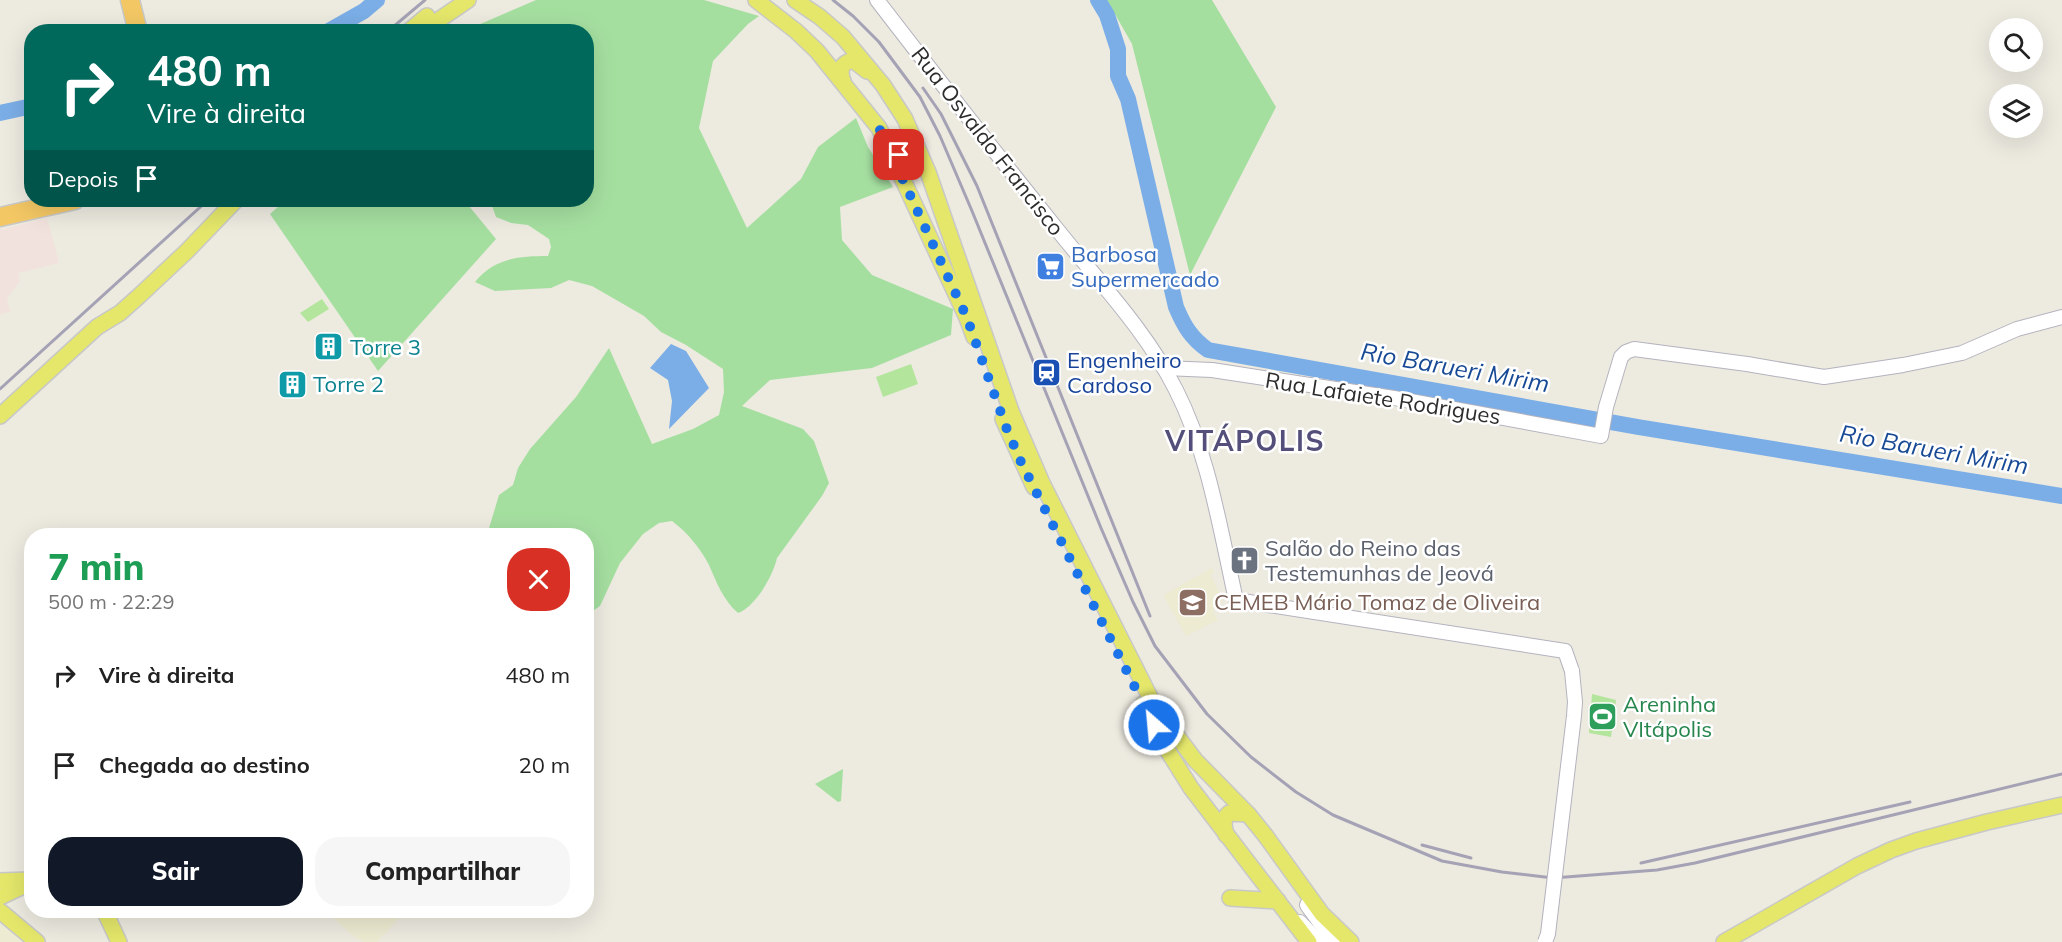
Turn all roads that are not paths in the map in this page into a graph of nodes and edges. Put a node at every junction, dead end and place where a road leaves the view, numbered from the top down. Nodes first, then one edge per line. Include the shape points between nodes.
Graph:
1 (130, 0) edge
2 (449, 0) edge
3 (468, 0) edge
4 (756, 0) edge
5 (795, 0) edge
6 (877, 0) edge
7 (136, 24) edge
8 (418, 24) edge
9 (433, 24) edge
10 (843, 81) junction
11 (883, 84) junction
12 (879, 128) junction
13 (917, 146) junction
14 (44, 207) edge
15 (217, 207) edge
16 (229, 207) edge
17 (0, 217) edge
18 (2062, 316) edge
19 (65, 356) junction
20 (46, 361) junction
21 (1164, 368) junction
22 (0, 404) edge
23 (0, 416) edge
24 (2062, 805) edge
25 (2062, 813) edge
26 (1248, 814) junction
27 (1226, 835) junction
28 (1293, 877) junction
29 (0, 881) edge
30 (24, 881) edge
31 (24, 885) edge
32 (0, 897) edge
33 (1230, 898) dead end
34 (1280, 903) junction
35 (0, 911) edge
36 (108, 918) edge
37 (37, 942) edge
38 (119, 942) edge
39 (1309, 942) edge
40 (1320, 942) edge
41 (1334, 942) edge
42 (1351, 942) edge
43 (1545, 942) edge
44 (1724, 942) edge
45 (1739, 942) edge

1 - 7 highway
2 - 8 main road
3 - 9 main road
4 - 10 main road via 796,31
5 - 11 main road via 843,37
6 - 21 main road, Rua Osvaldo Francisco via 1132,322
10 - 11 main road via 842,66 853,60
10 - 12 main road
11 - 13 main road
12 - 13 main road via 903,157 911,155
12 - 27 main road via 967,318 1021,462 1166,748
13 - 26 main road via 1011,411 1108,617 1171,730
14 - 17 highway
15 - 20 main road via 145,279
16 - 19 main road via 139,296
18 - 21 main road, Rua Lafaiete Rodrigues via 2017,329 1962,353 1824,377 1646,351 1626,352 1621,357 1601,433 1212,370
19 - 20 main road
19 - 23 main road
20 - 22 main road
21 - 43 main road, Rua Osvaldo Francisco, bridge via 1185,409 1211,486 1236,600 1565,651 1572,671 1575,702
24 - 44 main road via 1891,850
25 - 45 main road via 1957,836 1917,850 1836,886
26 - 27 main road via 1225,816
26 - 28 main road via 1279,852
27 - 34 main road
28 - 41 main road via 1309,908
28 - 42 main road
29 - 30 main road
31 - 32 main road
33 - 34 main road
34 - 39 main road
34 - 40 main road
35 - 37 main road
36 - 38 main road

